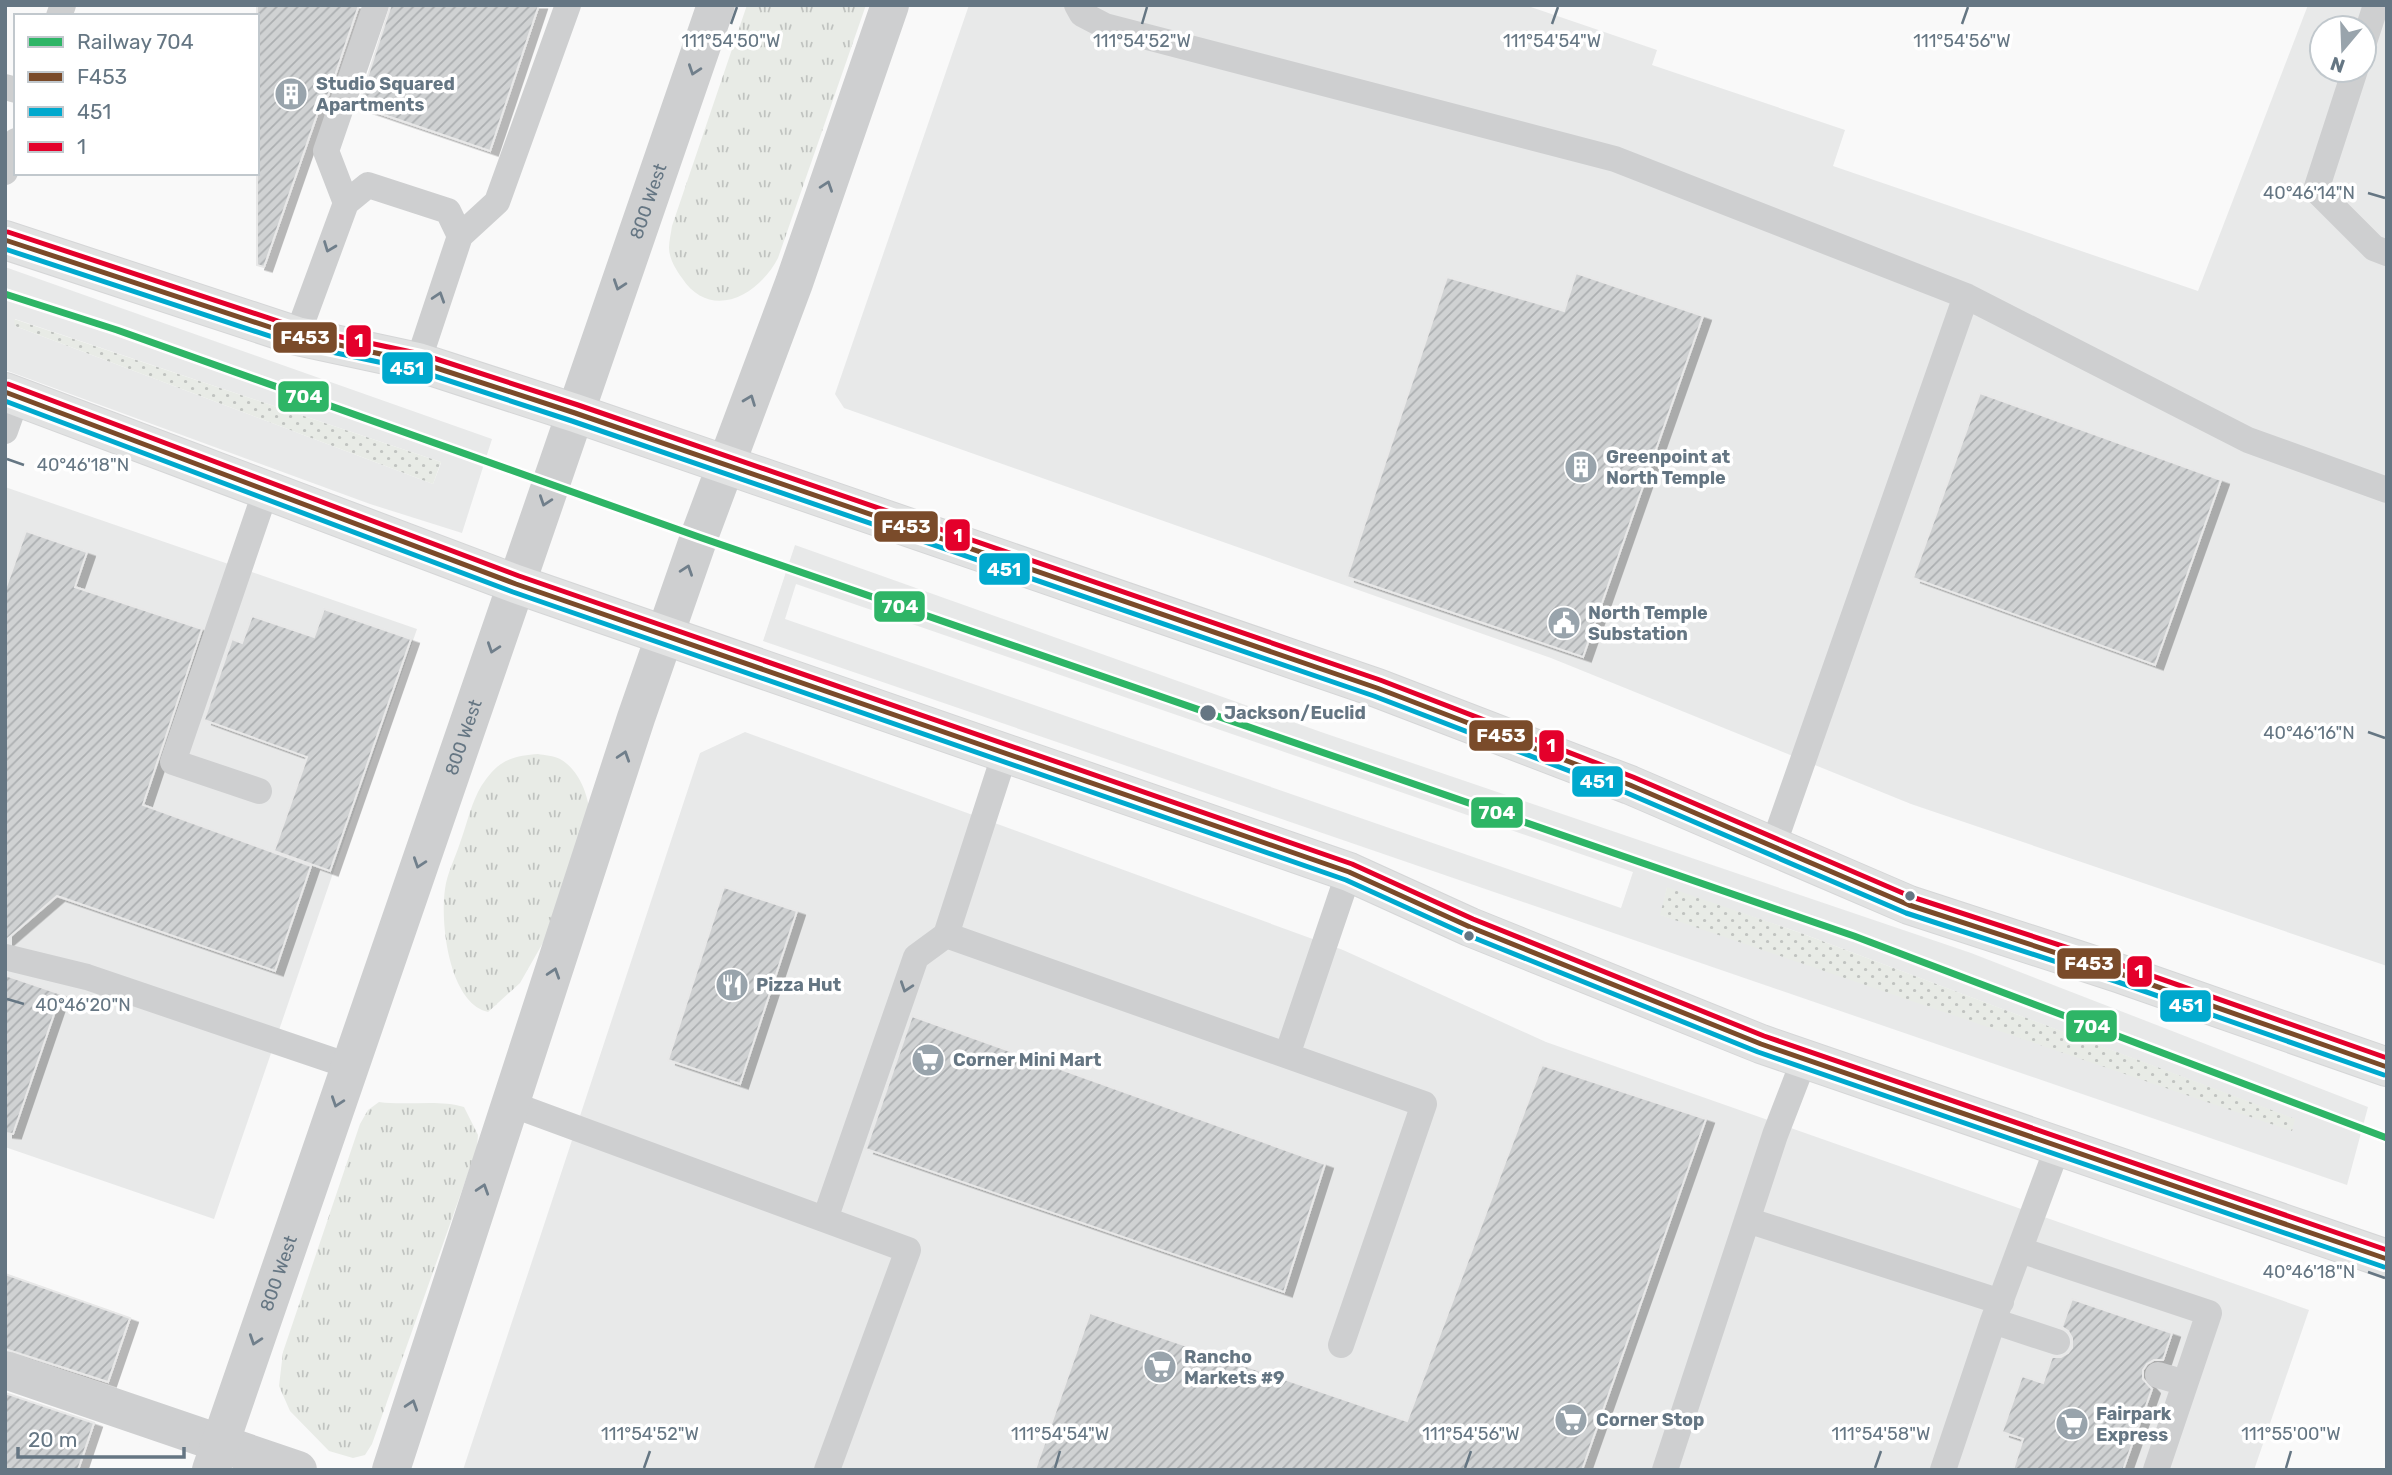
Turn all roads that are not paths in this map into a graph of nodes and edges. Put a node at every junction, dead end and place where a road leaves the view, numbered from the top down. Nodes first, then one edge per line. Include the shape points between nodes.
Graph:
1 (376, 5) edge
2 (568, 5) edge
3 (716, 5) edge
4 (890, 5) edge
5 (1077, 5) edge
6 (2350, 84) edge
7 (14, 147) edge
8 (5, 172) edge
9 (346, 203) junction
10 (460, 236) junction
11 (5, 240) edge
12 (2387, 253) edge
13 (1966, 296) junction
14 (297, 336) junction
15 (418, 362) junction
16 (9, 407) edge
17 (575, 413) junction
18 (726, 464) junction
19 (266, 490) junction
20 (2387, 490) edge
21 (516, 584) junction
22 (664, 634) junction
23 (1006, 753) junction
24 (259, 791) dead end
25 (1773, 846) junction
26 (1349, 872) junction
27 (946, 935) junction
28 (5, 957) edge
29 (1287, 1055) junction
30 (1804, 1060) junction
31 (349, 1066) junction
32 (2387, 1067) edge
33 (511, 1104) junction
34 (2058, 1146) junction
35 (825, 1219) junction
36 (1747, 1220) junction
37 (2020, 1250) junction
38 (2387, 1259) edge
39 (1997, 1312) junction
40 (2057, 1342) dead end
41 (1341, 1345) dead end
42 (5, 1370) edge
43 (2158, 1375) dead end
44 (2185, 1383) junction
45 (215, 1456) edge
46 (1948, 1468) edge
47 (298, 1470) edge
48 (391, 1470) edge
49 (827, 1470) edge
50 (1665, 1470) edge
51 (2156, 1470) edge

1 - 9 lane via 326,152
2 - 10 lane via 497,202
3 -> 17 street, 800 West
18 -> 4 street
5 - 13 lane via 1082,15 1105,26 1615,159
6 - 12 lane via 2316,191 2374,248
7 - 8 lane
9 - 10 lane via 368,185 447,211
9 -> 14 lane
15 -> 10 lane
11 - 14 main road
13 - 20 lane via 2248,440
13 - 25 lane
14 - 15 main road
15 - 17 main road
16 - 19 main road
17 - 18 main road
17 -> 21 street, 800 West
22 -> 18 street
18 - 25 main road via 1377,688 1630,785
19 - 21 main road
19 - 24 lane via 173,762
21 - 22 main road
21 -> 31 street, 800 West
22 - 23 main road
33 -> 22 street
23 - 26 main road
23 - 27 lane
25 - 32 main road via 1909,905
26 - 29 lane
26 - 30 main road via 1547,959
27 - 29 lane
27 -> 35 lane via 916,957
28 - 31 lane via 87,977
29 - 41 lane via 1424,1104
30 - 34 main road
30 - 36 lane
31 -> 45 street, 800 West
33 - 35 lane
48 -> 33 street
34 - 37 lane
34 - 38 main road
35 - 49 lane via 908,1250
36 - 39 lane
36 - 50 lane
37 - 39 lane
37 - 44 lane via 2209,1313
39 - 40 lane
39 - 46 lane
42 - 45 street
43 - 44 lane
44 - 51 lane
45 - 47 street

